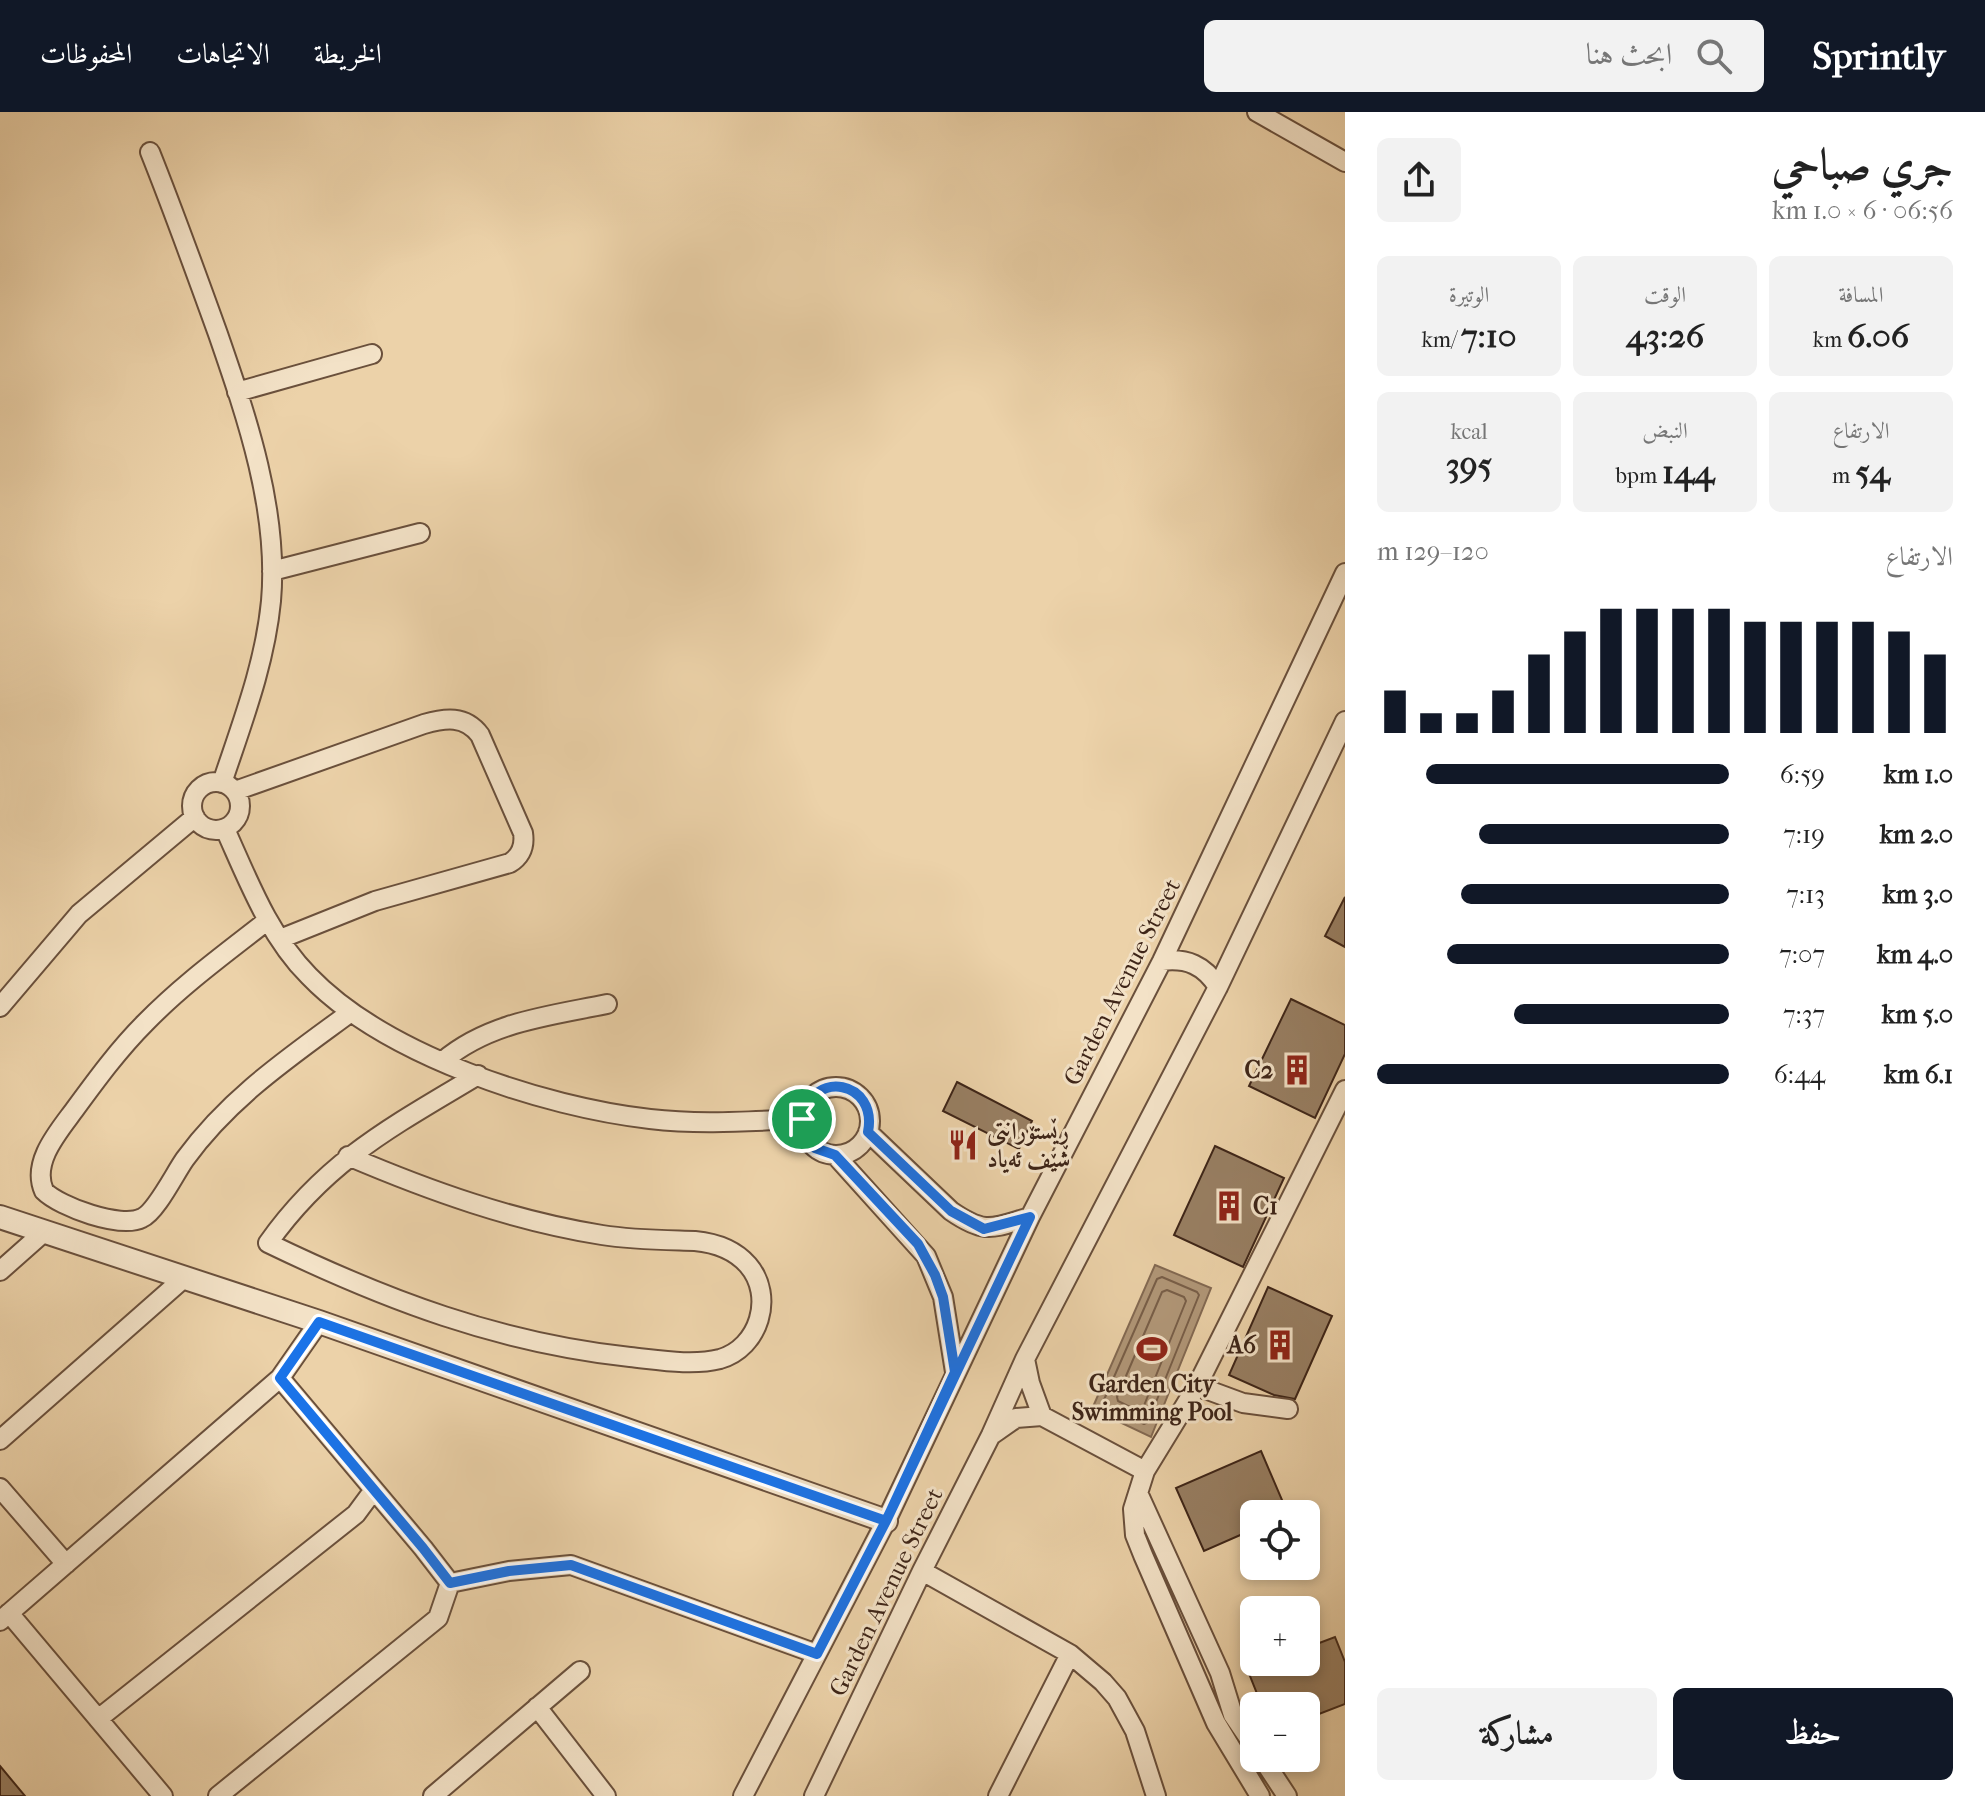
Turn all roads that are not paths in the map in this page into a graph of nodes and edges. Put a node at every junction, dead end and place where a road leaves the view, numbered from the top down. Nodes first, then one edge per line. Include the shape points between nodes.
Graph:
1 (1257, 112) edge
2 (150, 152) dead end
3 (1345, 162) edge
4 (372, 354) dead end
5 (237, 392) junction
6 (420, 533) dead end
7 (272, 571) junction
8 (1345, 573) edge
9 (1345, 721) edge
10 (228, 787) junction
11 (195, 817) junction
12 (225, 829) junction
13 (268, 920) junction
14 (280, 939) junction
15 (1162, 961) junction
16 (1218, 987) junction
17 (607, 1004) dead end
18 (0, 1007) edge
19 (351, 1012) junction
20 (443, 1061) junction
21 (478, 1075) junction
22 (1345, 1090) edge
23 (802, 1119) junction
24 (868, 1132) junction
25 (835, 1155) junction
26 (348, 1156) junction
27 (0, 1217) edge
28 (1030, 1217) junction
29 (44, 1232) junction
30 (0, 1271) edge
31 (184, 1278) junction
32 (319, 1322) junction
33 (1025, 1359) junction
34 (955, 1372) junction
35 (280, 1378) junction
36 (1197, 1386) junction
37 (1288, 1409) dead end
38 (1042, 1416) junction
39 (991, 1435) junction
40 (0, 1440) edge
41 (1145, 1471) junction
42 (0, 1488) edge
43 (373, 1491) junction
44 (886, 1521) junction
45 (66, 1564) junction
46 (922, 1571) junction
47 (450, 1583) junction
48 (5, 1617) edge
49 (817, 1654) junction
50 (1070, 1654) junction
51 (580, 1671) dead end
52 (537, 1707) junction
53 (98, 1719) junction
54 (1225, 1719) junction
55 (1240, 1733) edge
56 (1271, 1772) edge
57 (163, 1796) edge
58 (218, 1796) edge
59 (433, 1796) edge
60 (606, 1796) edge
61 (743, 1796) edge
62 (814, 1796) edge
63 (998, 1796) edge
64 (1156, 1796) edge
65 (1260, 1796) edge
66 (1287, 1796) edge

1 - 3 street
2 - 5 street
4 - 5 street
5 - 7 street via 257,459
6 - 7 street
7 - 10 street via 263,654
8 - 15 street, Garden Avenue Street
9 - 16 street, Garden Avenue Street
10 - 11 street via 211,782 197,791
10 - 12 street via 239,796 240,812
10 - 14 street via 450,719 468,723 480,735 523,833 520,854 510,863 400,893
11 - 12 street via 209,830
11 - 18 street via 79,914
12 - 13 street
13 - 14 street
13 - 19 street via 195,977 119,1051 51,1144 41,1170 44,1191 59,1203 108,1218 146,1217 216,1120 274,1067
14 - 19 street via 308,975
15 - 16 street via 1197,965
15 - 28 street, Garden Avenue Street
16 - 33 street, Garden Avenue Street
17 - 20 street via 486,1033
19 - 20 street
20 - 21 street
21 - 23 street via 540,1097 648,1119
21 - 26 street
22 - 36 street
23 - 24 street via 810,1098 842,1087 862,1098 868,1108
23 - 25 street via 807,1140
24 - 25 street via 855,1149
24 - 28 street via 966,1222 984,1229
25 - 34 street via 926,1256 943,1297
26 - 26 street via 456,1199 524,1218 601,1235 719,1245 755,1276 762,1300 758,1324 738,1350 702,1362 548,1346 407,1305 268,1243 297,1204
27 - 29 street
28 - 34 street, Garden Avenue Street
29 - 30 street
29 - 31 street
31 - 32 street
31 - 40 street
32 - 35 street
32 - 44 street
33 - 38 street
33 - 39 street, Garden Avenue Street
34 - 44 street, Garden Avenue Street
35 - 43 street
35 - 45 street
36 - 37 street via 1243,1403
36 - 41 street
38 - 39 street via 1016,1418
38 - 41 street
39 - 46 street, Garden Avenue Street
41 - 54 street via 1139,1495 1220,1673
42 - 45 street
43 - 47 street
43 - 53 street via 356,1514
44 - 49 street, Garden Avenue Street
45 - 48 street
46 - 50 street
46 - 62 street, Garden Avenue Street
47 - 49 street via 571,1565
47 - 58 street via 438,1618
48 - 53 street
49 - 61 street, Garden Avenue Street
50 - 63 street
50 - 64 street via 1122,1706
51 - 52 street
52 - 59 street
52 - 60 street
53 - 57 street
54 - 55 street
54 - 65 street
56 - 66 street

